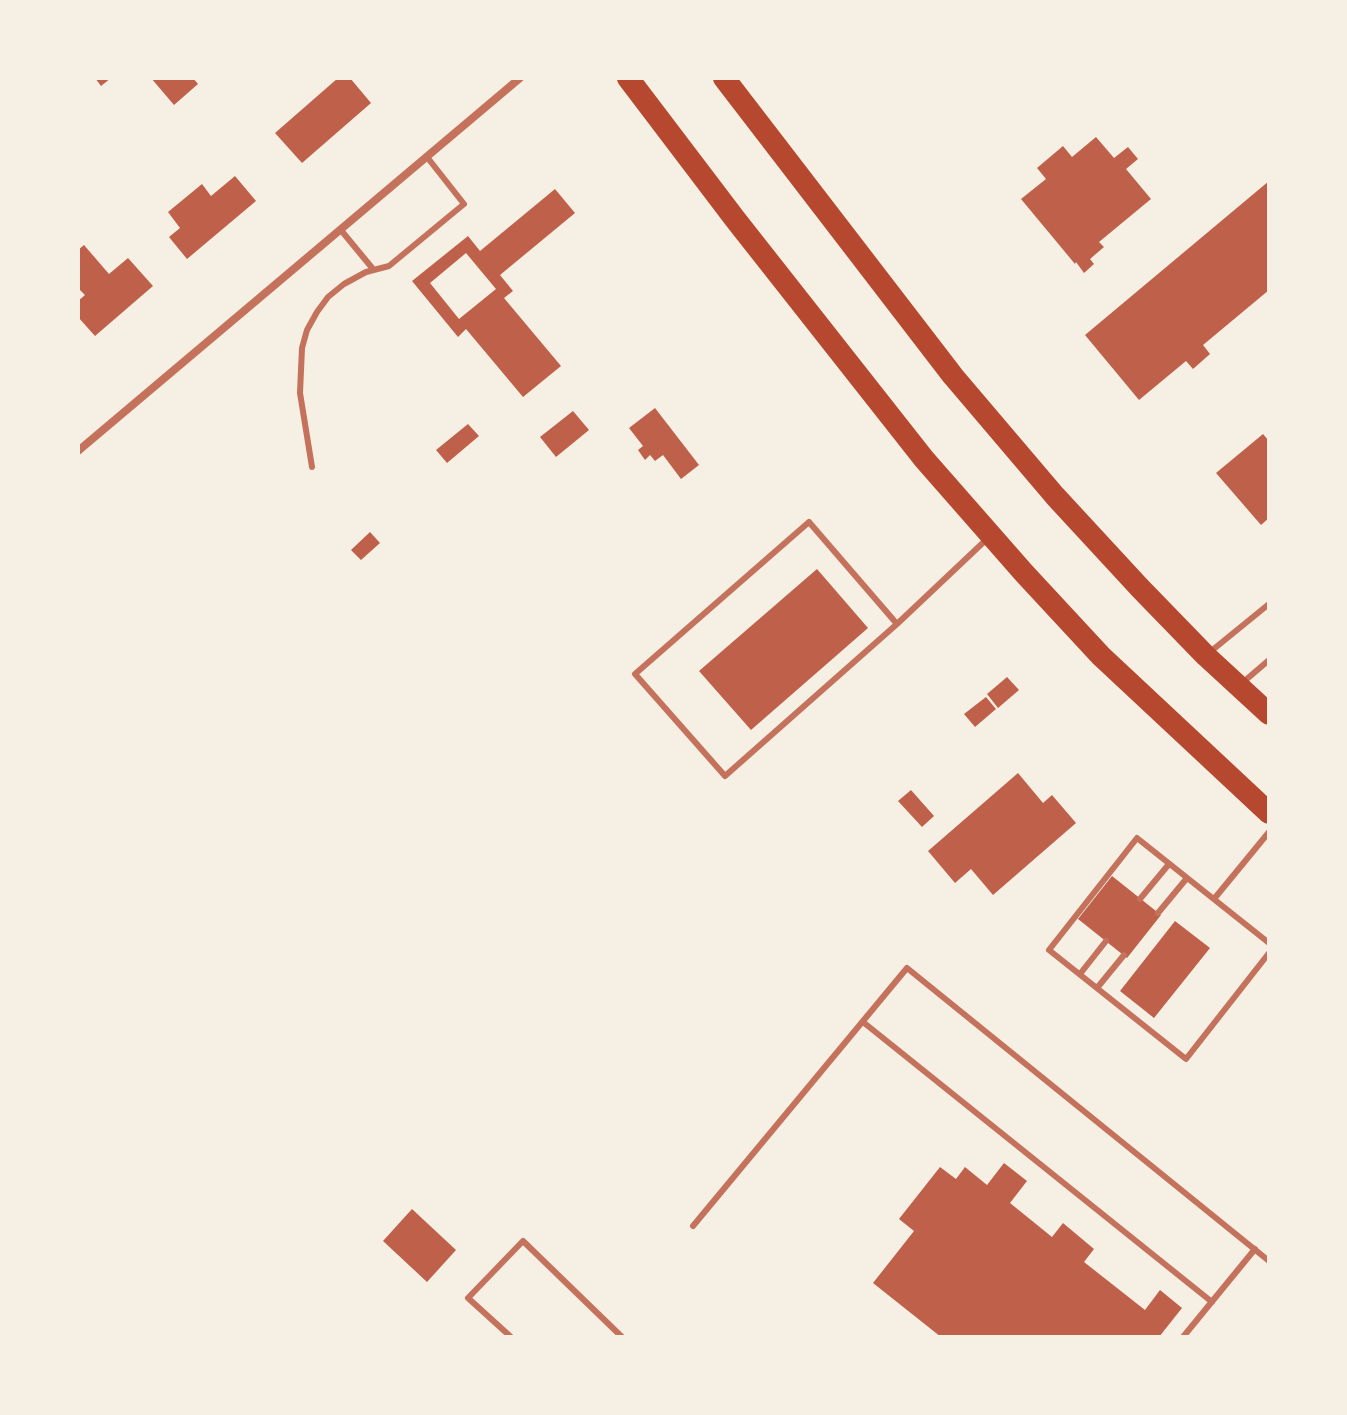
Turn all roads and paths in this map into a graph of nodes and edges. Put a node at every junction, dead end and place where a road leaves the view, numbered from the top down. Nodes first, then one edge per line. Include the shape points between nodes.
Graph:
1 (520, 78) edge
2 (628, 78) edge
3 (724, 78) edge
4 (427, 157) junction
5 (340, 229) junction
6 (373, 269) junction
7 (78, 451) edge
8 (312, 467) dead end
9 (991, 535) junction
10 (1269, 604) edge
11 (897, 624) junction
12 (1206, 656) junction
13 (1269, 660) edge
14 (1239, 686) junction
15 (1269, 714) edge
16 (1269, 813) edge
17 (1269, 832) edge
18 (1169, 864) junction
19 (1187, 878) junction
20 (1140, 899) dead end
21 (1214, 899) junction
22 (1158, 913) dead end
23 (1106, 941) dead end
24 (1269, 943) edge
25 (1269, 953) edge
26 (1124, 955) dead end
27 (1080, 974) junction
28 (1097, 988) junction
29 (863, 1022) junction
30 (693, 1226) dead end
31 (1255, 1249) junction
32 (1269, 1261) edge
33 (1212, 1302) junction
34 (511, 1337) edge
35 (622, 1337) edge
36 (1183, 1337) edge

1 - 4 street
2 - 9 highway via 924,459
3 - 12 highway via 953,376 1055,496
4 - 5 street
4 - 6 lane via 464,204 389,266
5 - 6 lane
5 - 7 street
6 - 8 lane via 328,297 307,330 300,393
9 - 11 lane
9 - 16 highway via 1101,656
10 - 12 lane
11 - 11 lane via 725,776 635,674 809,522
12 - 14 highway
13 - 14 lane
14 - 15 highway
17 - 21 lane
18 - 19 lane
18 - 20 lane
18 - 27 lane via 1137,838 1049,950
19 - 21 lane
19 - 22 lane
21 - 24 lane
23 - 27 lane
25 - 28 lane via 1186,1059
26 - 28 lane
27 - 28 lane
29 - 30 lane
29 - 31 lane via 907,968
29 - 33 lane
31 - 32 lane
31 - 33 lane
33 - 36 lane
34 - 35 lane via 468,1298 523,1241

